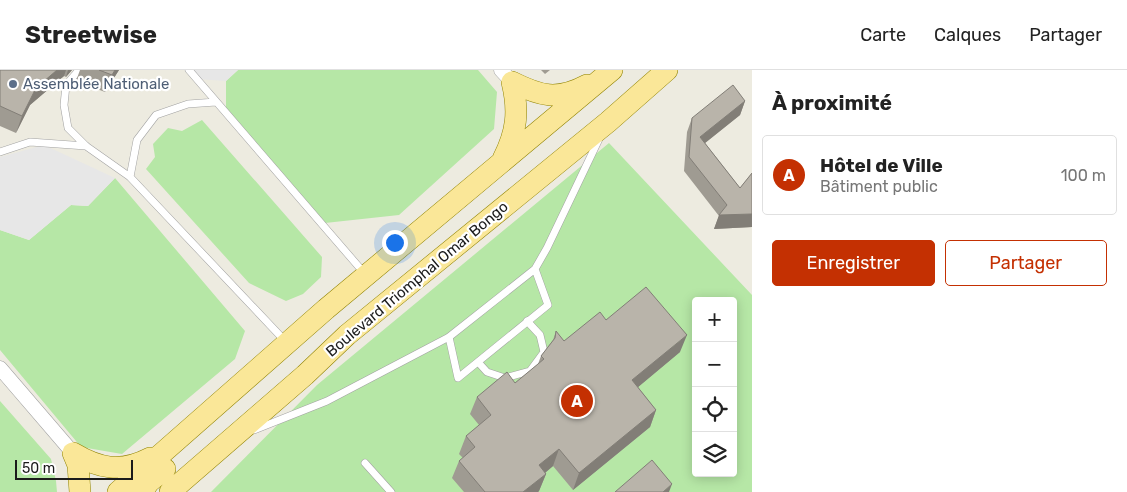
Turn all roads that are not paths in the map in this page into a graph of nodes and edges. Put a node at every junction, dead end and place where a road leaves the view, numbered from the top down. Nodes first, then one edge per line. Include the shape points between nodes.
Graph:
1 (78, 70) edge
2 (189, 70) edge
3 (666, 70) edge
4 (611, 71) edge
5 (507, 76) edge
6 (216, 102) junction
7 (608, 122) junction
8 (86, 146) junction
9 (0, 152) edge
10 (500, 166) junction
11 (130, 177) junction
12 (535, 269) junction
13 (366, 276) junction
14 (326, 309) junction
15 (527, 321) junction
16 (347, 335) junction
17 (449, 337) junction
18 (288, 343) junction
19 (268, 361) junction
20 (478, 362) junction
21 (0, 368) edge
22 (230, 440) junction
23 (166, 450) junction
24 (73, 453) junction
25 (365, 463) dead end
26 (80, 492) edge
27 (118, 492) edge
28 (142, 492) edge
29 (170, 492) edge
30 (391, 492) edge

1 - 8 lane via 66,85 64,105 68,128
2 - 6 lane
3 - 7 main road, Boulevard Triomphal Omar Bongo
4 - 5 main road via 563,96 536,94
4 - 10 main road
5 - 10 main road via 516,110 515,126
6 - 11 lane via 188,104 156,115 137,140
6 - 13 lane
7 - 12 lane
7 - 16 main road, Boulevard Triomphal Omar Bongo
8 - 9 lane via 30,142
8 - 11 lane
10 - 13 main road
11 - 18 lane
12 - 15 lane via 548,305
12 - 17 lane
13 - 14 main road
14 - 16 main road
14 - 18 main road
15 - 20 lane
15 - 20 lane via 540,335 544,352 530,371 504,378 487,372
16 - 22 main road, Boulevard Triomphal Omar Bongo
17 - 20 lane via 458,378
17 - 22 lane via 327,401
18 - 19 main road
19 - 23 main road
19 - 28 main road via 235,406 149,482
21 - 24 street
22 - 29 main road, Boulevard Triomphal Omar Bongo
23 - 24 main road via 128,467 101,466
23 - 27 main road
24 - 26 main road via 78,465
25 - 30 lane

